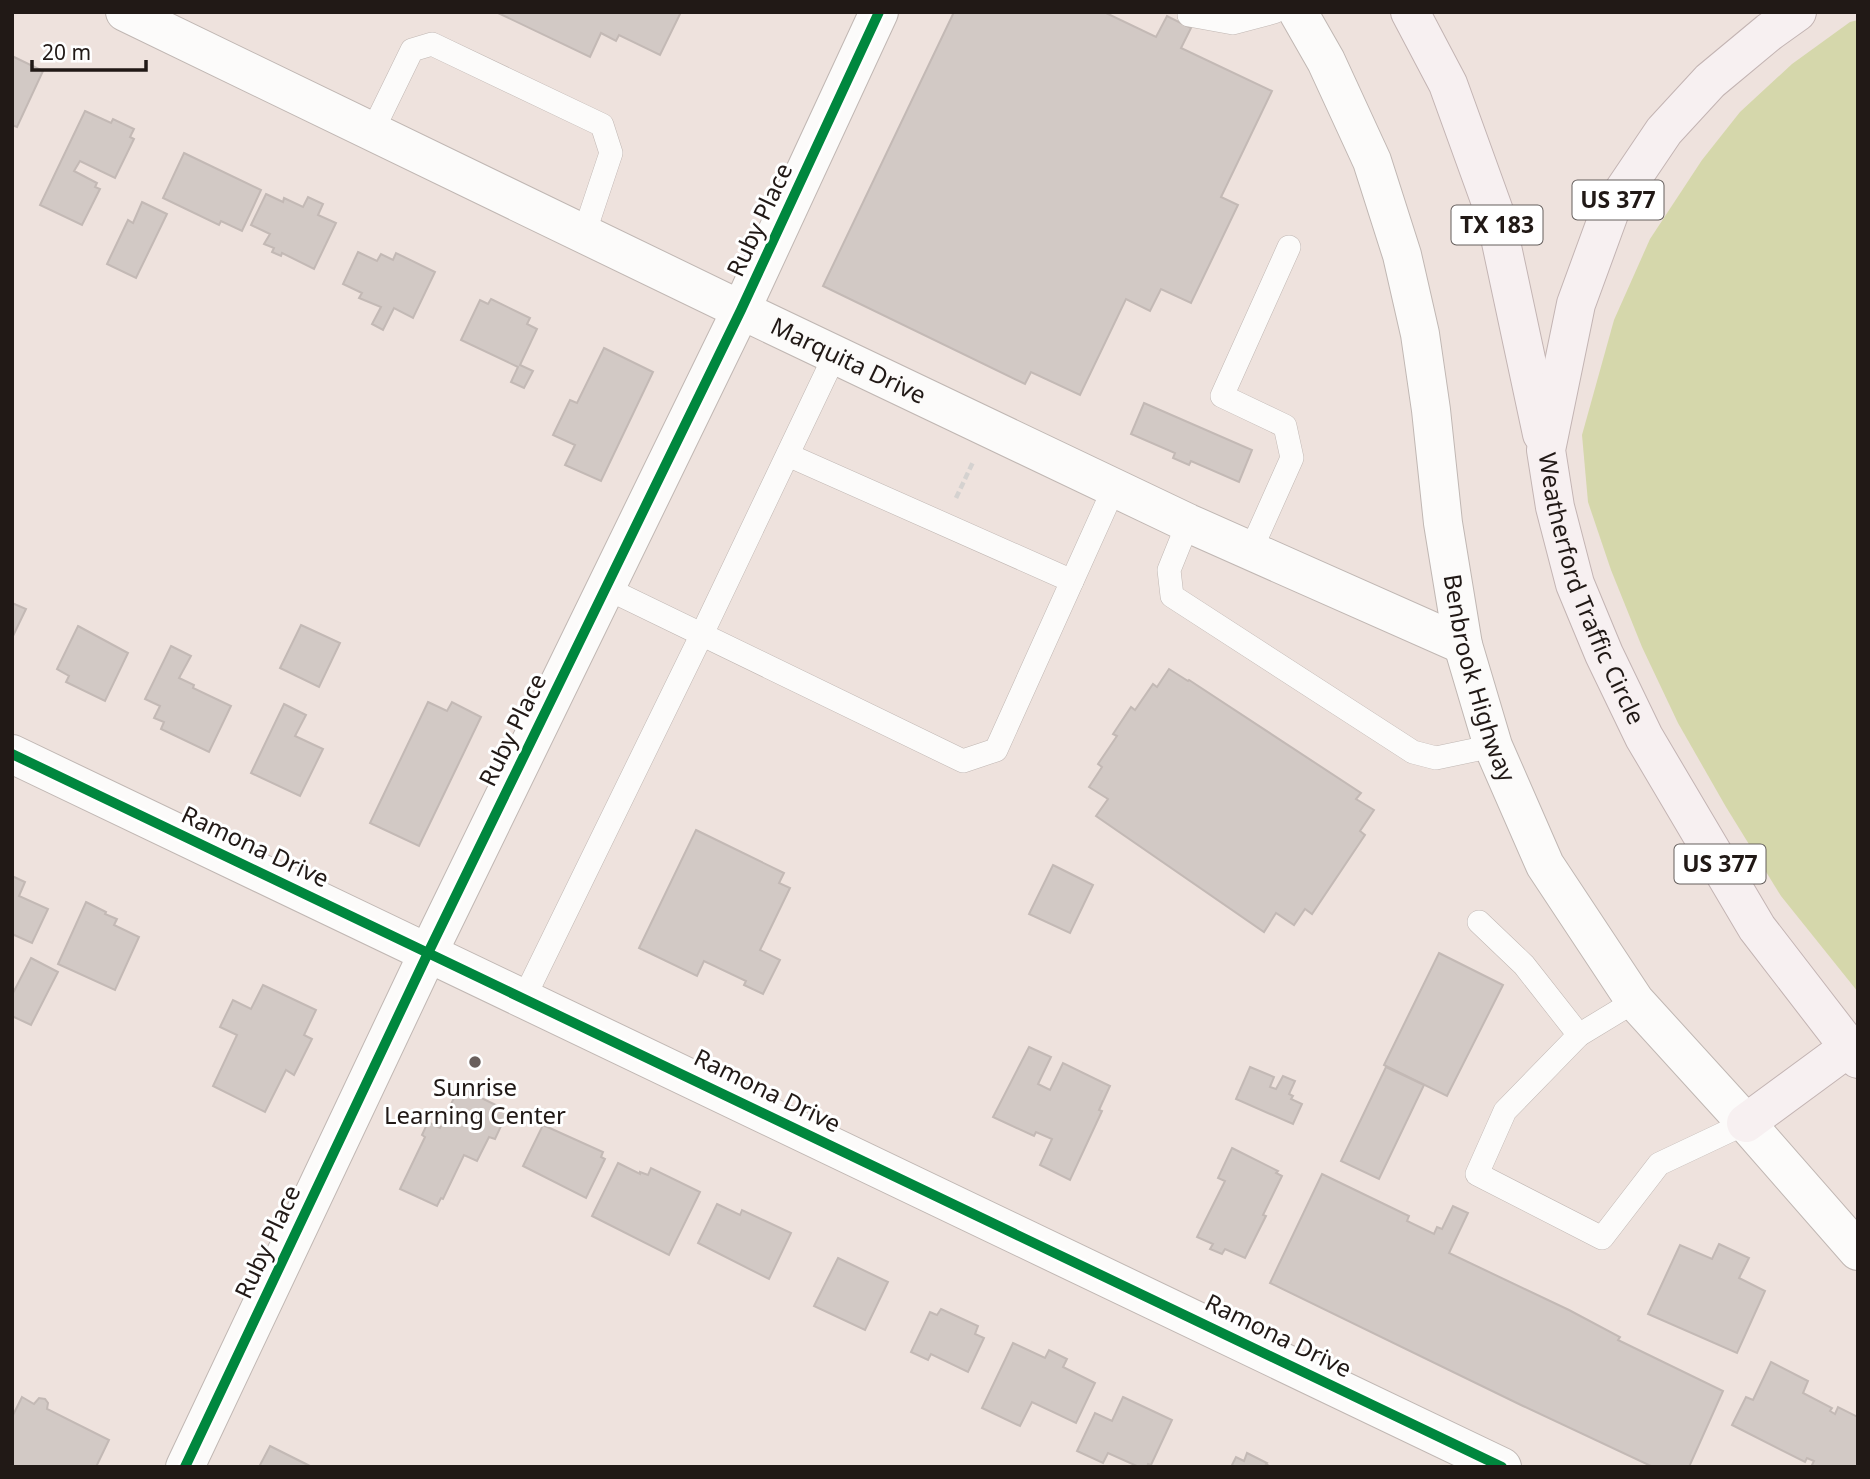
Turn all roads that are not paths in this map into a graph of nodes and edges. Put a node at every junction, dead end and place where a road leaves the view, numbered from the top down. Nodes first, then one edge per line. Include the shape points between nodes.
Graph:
1 (125, 12) edge
2 (879, 12) edge
3 (1274, 12) edge
4 (1298, 12) edge
5 (1410, 12) edge
6 (1797, 12) edge
7 (1189, 15) dead end
8 (372, 132) junction
9 (584, 234) junction
10 (1289, 247) dead end
11 (741, 310) junction
12 (835, 355) junction
13 (1546, 450) junction
14 (788, 455) junction
15 (1114, 488) junction
16 (1188, 523) junction
17 (1250, 552) junction
18 (1072, 582) junction
19 (606, 588) junction
20 (702, 634) junction
21 (1463, 645) junction
22 (1493, 746) junction
23 (12, 754) edge
24 (1479, 922) dead end
25 (428, 953) junction
26 (524, 998) junction
27 (1635, 1001) junction
28 (1578, 1035) junction
29 (1853, 1054) edge
30 (1746, 1123) junction
31 (1858, 1251) edge
32 (186, 1467) edge
33 (1503, 1467) edge

1 - 8 street, Marquita Drive
2 - 11 street, Ruby Place
3 - 7 lane via 1233,23
4 - 21 street, Benbrook Highway via 1372,161 1402,255 1420,334
5 - 13 main road, TX 183 via 1448,84 1495,214
6 - 13 main road, Weatherford Traffic Circle / US 377 via 1710,80 1664,131 1610,211 1576,304
8 - 9 street, Marquita Drive
8 - 9 lane via 412,50 432,44 603,125 611,153
9 - 11 street, Marquita Drive
10 - 17 lane via 1222,396 1285,426 1292,458
11 - 12 street, Marquita Drive
11 - 19 street, Ruby Place
12 - 14 lane
12 - 15 street, Marquita Drive
13 - 29 main road, Weatherford Traffic Circle / US 377 via 1575,584 1644,737 1757,928
14 - 18 lane
14 - 20 lane
15 - 16 street, Marquita Drive
15 - 18 lane
16 - 17 street, Marquita Drive
16 - 22 lane via 1169,570 1172,596 1413,752 1436,758
17 - 21 street, Marquita Drive
18 - 20 lane via 996,750 964,761
19 - 20 lane
19 - 25 street, Ruby Place
20 - 26 lane
21 - 22 street, Benbrook Highway
22 - 27 street, Benbrook Highway via 1545,865
23 - 25 street, Ramona Drive
24 - 28 lane via 1524,965
25 - 26 street, Ramona Drive
25 - 32 street, Ruby Place
26 - 33 street, Ramona Drive
27 - 28 lane
27 - 30 street, Benbrook Highway
28 - 30 lane via 1505,1111 1477,1174 1602,1238 1659,1164
29 - 30 main road
30 - 31 street, Benbrook Highway

